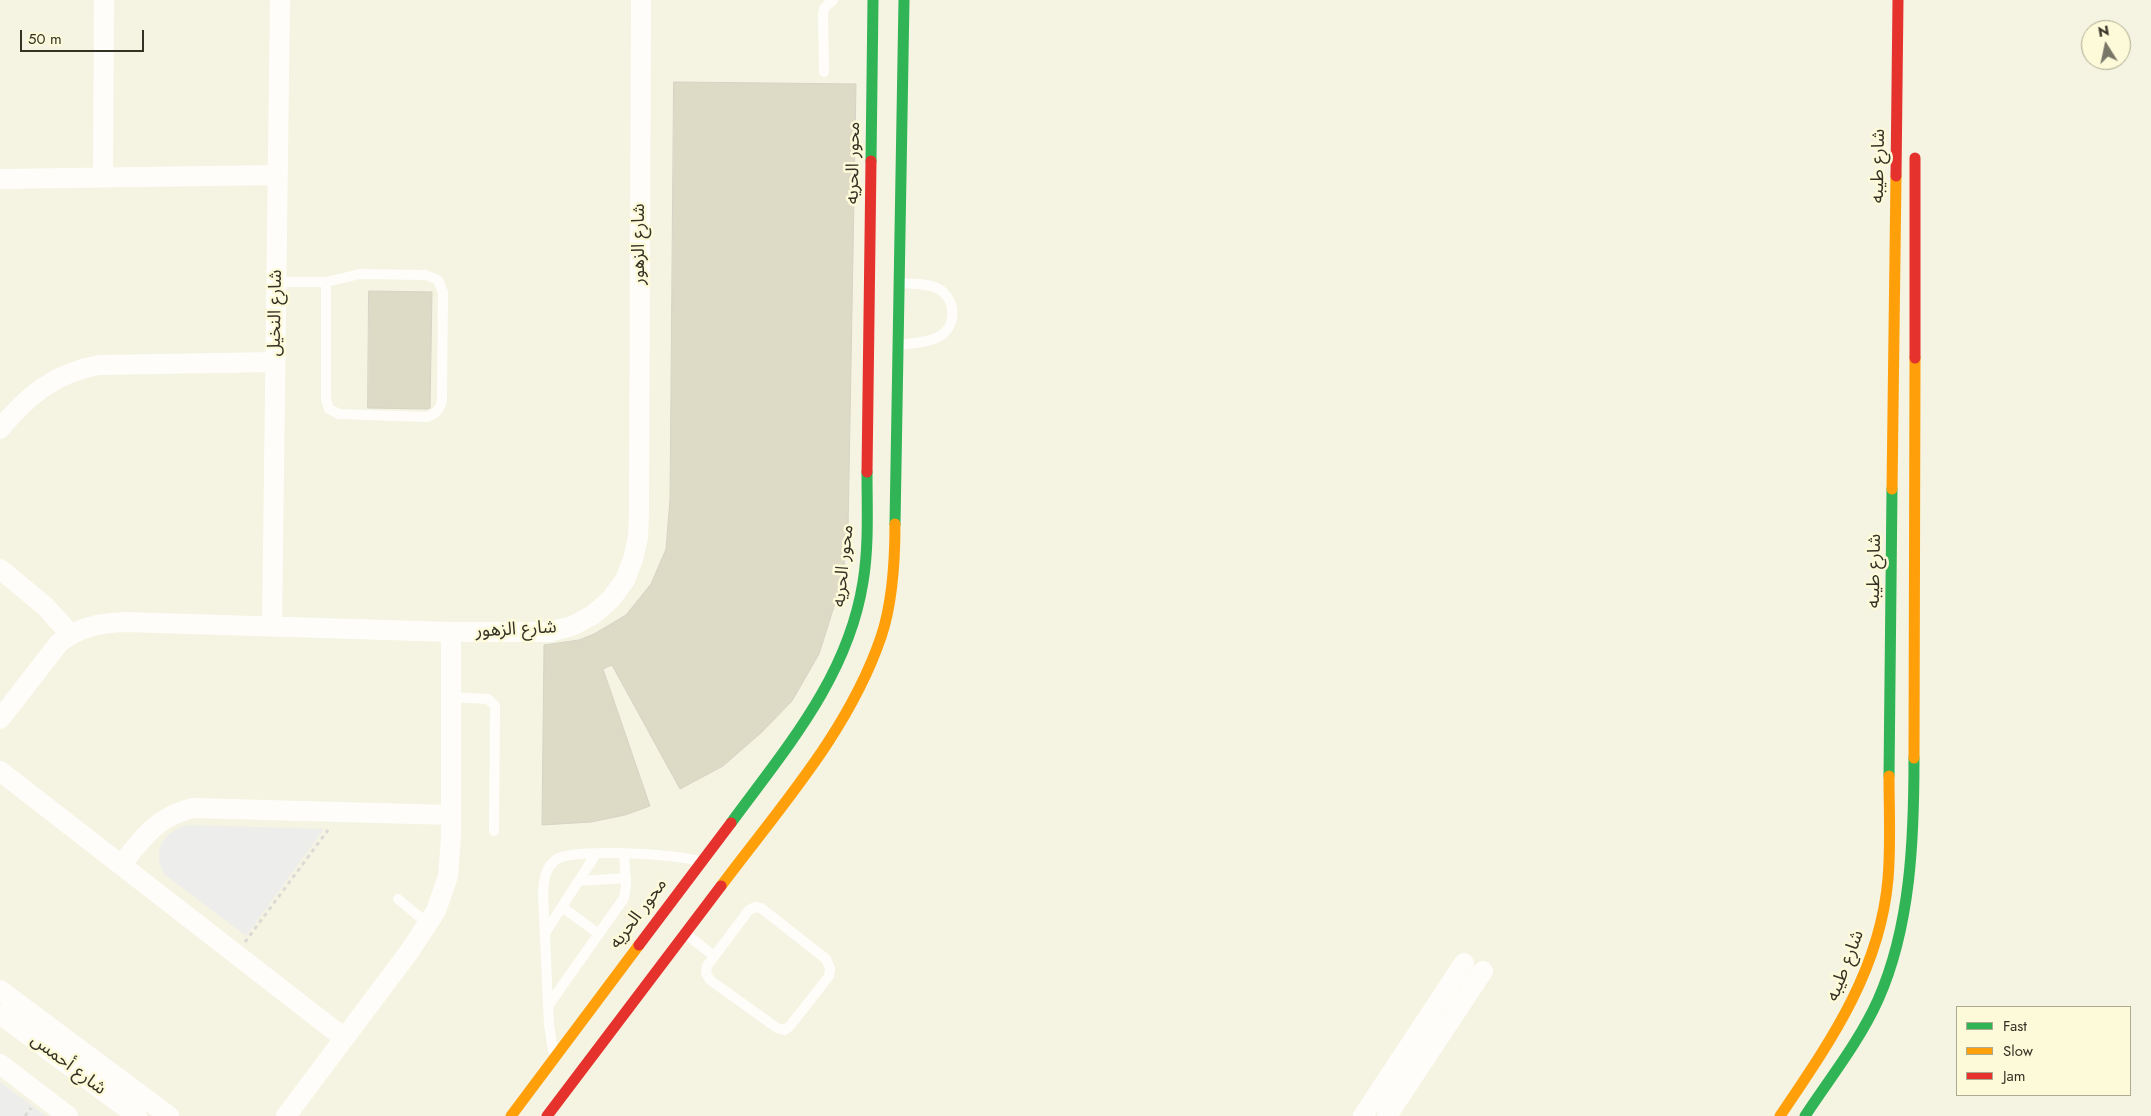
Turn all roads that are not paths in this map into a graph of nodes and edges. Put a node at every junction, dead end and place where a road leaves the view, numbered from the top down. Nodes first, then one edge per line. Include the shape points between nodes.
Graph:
1 (100, 0) edge
2 (280, 0) edge
3 (641, 0) edge
4 (833, 0) edge
5 (873, 0) edge
6 (904, 0) edge
7 (1898, 0) edge
8 (824, 72) dead end
9 (1916, 149) dead end
10 (278, 175) junction
11 (104, 177) junction
12 (0, 179) edge
13 (276, 282) junction
14 (326, 282) junction
15 (899, 283) junction
16 (898, 345) junction
17 (275, 362) junction
18 (0, 429) edge
19 (0, 569) edge
20 (272, 626) junction
21 (451, 632) junction
22 (70, 634) junction
23 (450, 697) junction
24 (0, 719) edge
25 (0, 771) edge
26 (450, 815) junction
27 (494, 832) dead end
28 (596, 854) junction
29 (624, 854) junction
30 (700, 862) junction
31 (121, 865) junction
32 (626, 878) junction
33 (579, 881) junction
34 (398, 899) dead end
35 (562, 907) junction
36 (428, 924) junction
37 (545, 933) junction
38 (685, 933) junction
39 (600, 934) junction
40 (714, 956) junction
41 (1464, 963) dead end
42 (1483, 970) dead end
43 (0, 990) edge
44 (548, 1006) junction
45 (0, 1014) edge
46 (344, 1038) junction
47 (554, 1057) junction
48 (0, 1064) edge
49 (68, 1116) edge
50 (137, 1116) edge
51 (169, 1116) edge
52 (286, 1116) edge
53 (511, 1116) edge
54 (547, 1116) edge
55 (1362, 1116) edge
56 (1387, 1116) edge
57 (1780, 1116) edge
58 (1805, 1116) edge

1 - 11 street
2 - 10 street, شارع النخيل
3 - 21 street, شارع الزهور via 639,512 633,559 625,580 611,599 593,615 572,626 549,632
4 - 8 lane via 824,8
5 - 30 main road, محور الحريه via 867,537 862,591 849,642 820,698 797,734
6 - 15 main road
7 - 57 main road, شارع طيبه via 1888,877 1877,938 1857,994
9 - 58 main road, شارع طيبه via 1914,794 1906,896 1895,951 1877,1001 1854,1043
10 - 11 street
10 - 13 street, شارع النخيل
11 - 12 street
13 - 14 lane
13 - 17 street, شارع النخيل
14 - 14 lane via 326,399 329,409 339,414 427,417 438,411 442,399 443,292 438,280 426,276 360,274
15 - 16 main road
15 - 16 lane via 937,288 950,300 953,318 937,338
16 - 38 main road via 894,558 886,617 875,653 860,688 820,754
17 - 18 street via 80,368 38,389
17 - 20 street, شارع النخيل
19 - 22 street via 46,607
20 - 21 street, شارع الزهور
20 - 22 street, شارع الزهور via 125,622 87,627
21 - 23 street
22 - 24 street, شارع الزهور via 49,653
23 - 26 street
23 - 27 lane via 488,699 494,706
25 - 31 street
26 - 31 street via 193,808 164,818 152,827
26 - 36 street via 448,876 444,894
28 - 29 lane
28 - 33 lane
28 - 37 lane via 567,855 550,864 543,883
29 - 30 lane via 676,856
29 - 32 lane
30 - 47 main road, محور الحريه
31 - 46 street via 243,945
32 - 33 lane
32 - 39 lane via 624,898
33 - 35 lane
34 - 36 lane
35 - 37 lane
35 - 39 lane
36 - 46 street
37 - 44 lane
38 - 40 lane
38 - 54 main road
39 - 44 lane
40 - 40 lane via 749,910 758,907 826,959 830,972 790,1026 780,1030 710,980 706,969
41 - 55 street
42 - 56 street
43 - 51 street
44 - 47 lane
45 - 50 street, شارع أحمس
46 - 52 street
47 - 53 main road, محور الحريه
48 - 49 street

